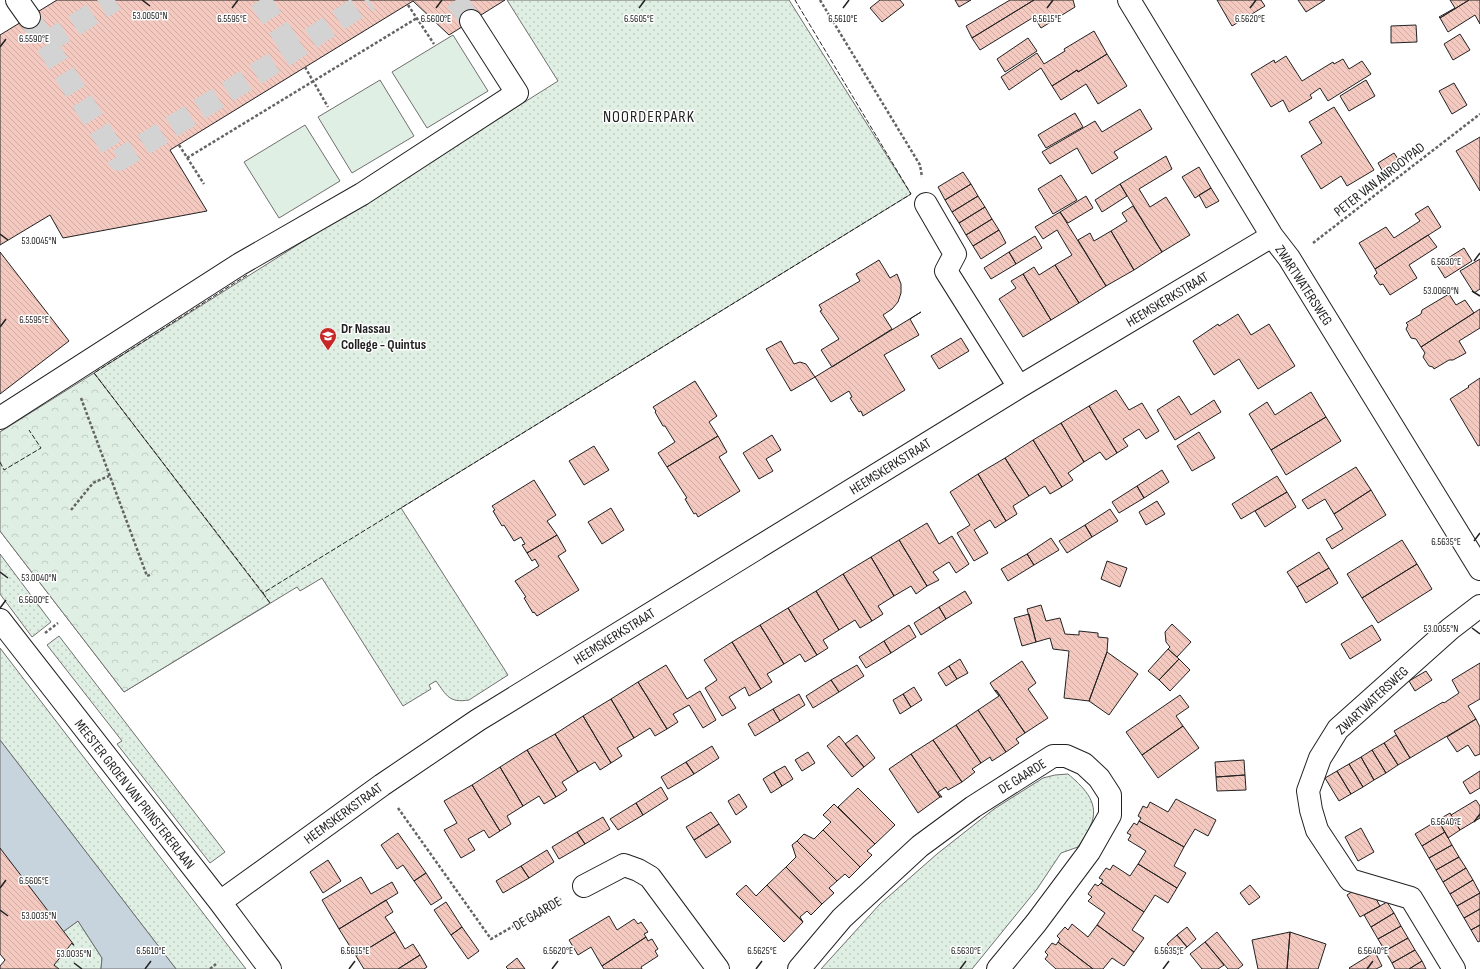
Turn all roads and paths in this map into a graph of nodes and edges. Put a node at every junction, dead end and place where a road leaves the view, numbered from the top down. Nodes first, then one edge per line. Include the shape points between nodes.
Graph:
1 (820, 0) edge
2 (1129, 0) edge
3 (408, 5) dead end
4 (417, 18) junction
5 (471, 21) tunnel mouth
6 (434, 44) dead end
7 (305, 68) dead end
8 (313, 82) junction
9 (328, 107) dead end
10 (1480, 114) edge
11 (179, 145) dead end
12 (187, 158) junction
13 (204, 184) dead end
14 (926, 204) joint
15 (1272, 236) junction
16 (1289, 258) junction
17 (72, 373) junction
18 (1019, 387) junction
19 (0, 418) edge
20 (109, 476) junction
21 (71, 510) dead end
22 (1480, 568) edge
23 (152, 574) dead end
24 (1480, 606) edge
25 (0, 620) edge
26 (382, 785) junction
27 (584, 886) joint
28 (220, 902) junction
29 (216, 964) dead end
30 (210, 969) edge
31 (270, 969) edge
32 (718, 969) edge
33 (799, 969) edge
34 (998, 969) edge
35 (1454, 969) edge

1 - 14 path via 920,165
2 - 15 street, ZWARTWATERSWEG
3 - 4 path
4 - 6 path
4 - 8 path
5 - 17 street via 517,93 362,194 240,264
7 - 8 path
8 - 9 path
8 - 12 path
10 - 16 path, PETER VAN ANROOYPAD via 1319,238
11 - 12 path
12 - 13 path
14 - 18 street via 955,254 946,271
15 - 16 street, ZWARTWATERSWEG
15 - 18 street, HEEMSKERKSTRAAT
16 - 22 street, ZWARTWATERSWEG
17 - 19 street
17 - 20 path
18 - 26 street, HEEMSKERKSTRAAT via 478,720
20 - 21 path via 93,483
20 - 23 path via 147,576
24 - 35 street, ZWARTWATERSWEG via 1450,629 1338,730 1320,758 1308,791 1317,830 1350,880 1411,898
25 - 28 street, MEESTER GROEN VAN PRINSTERERLAAN
26 - 27 path, DE GAARDE via 490,939
26 - 28 street, HEEMSKERKSTRAAT
27 - 32 street via 624,865 650,877
28 - 31 street, MEESTER GROEN VAN PRINSTERERLAAN
29 - 30 path
33 - 34 street, DE GAARDE via 842,918 920,846 973,807 1054,756 1066,756 1084,764 1099,778 1110,795 1110,815 1089,852

